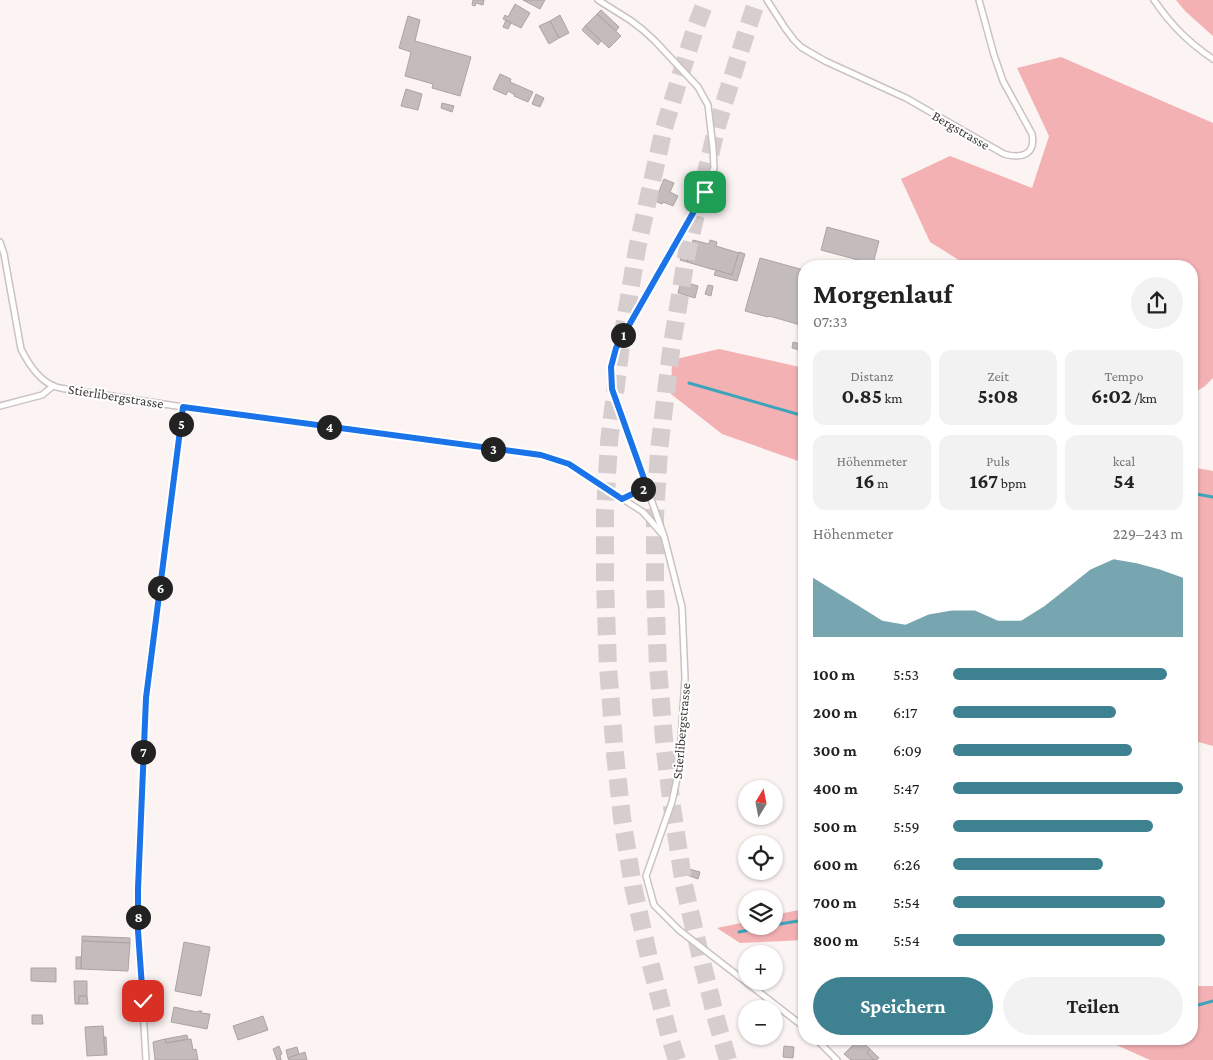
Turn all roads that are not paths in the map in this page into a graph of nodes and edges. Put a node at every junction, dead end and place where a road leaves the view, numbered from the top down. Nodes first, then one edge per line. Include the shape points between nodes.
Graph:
1 (598, 0) edge
2 (767, 0) edge
3 (979, 0) edge
4 (1154, 0) edge
5 (1213, 59) edge
6 (0, 242) edge
7 (53, 386) junction
8 (0, 406) edge
9 (183, 407) junction
10 (647, 487) junction
11 (622, 499) junction
12 (664, 536) junction
13 (798, 1022) edge
14 (822, 1045) edge
15 (146, 1060) edge
16 (837, 1060) edge

1 - 10 lane via 643,30 698,87 708,105 713,148 714,168 705,192 616,348 611,367 612,389
2 - 3 lane, Bergstrasse via 794,40 811,53 906,98 1004,154 1023,156 1032,144 1032,134 1003,81
4 - 5 lane via 1188,40
6 - 7 lane, Stierlibergstrasse via 21,349 36,373
7 - 8 lane via 42,394
7 - 9 lane, Stierlibergstrasse
9 - 11 lane, Stierlibergstrasse via 541,455 569,464
9 - 15 lane via 146,698 138,889
10 - 11 lane
10 - 12 lane
11 - 12 lane, Stierlibergstrasse via 643,512
12 - 13 lane, Stierlibergstrasse via 682,607 686,678 679,769 672,802 646,876 654,905 679,930
14 - 16 lane

